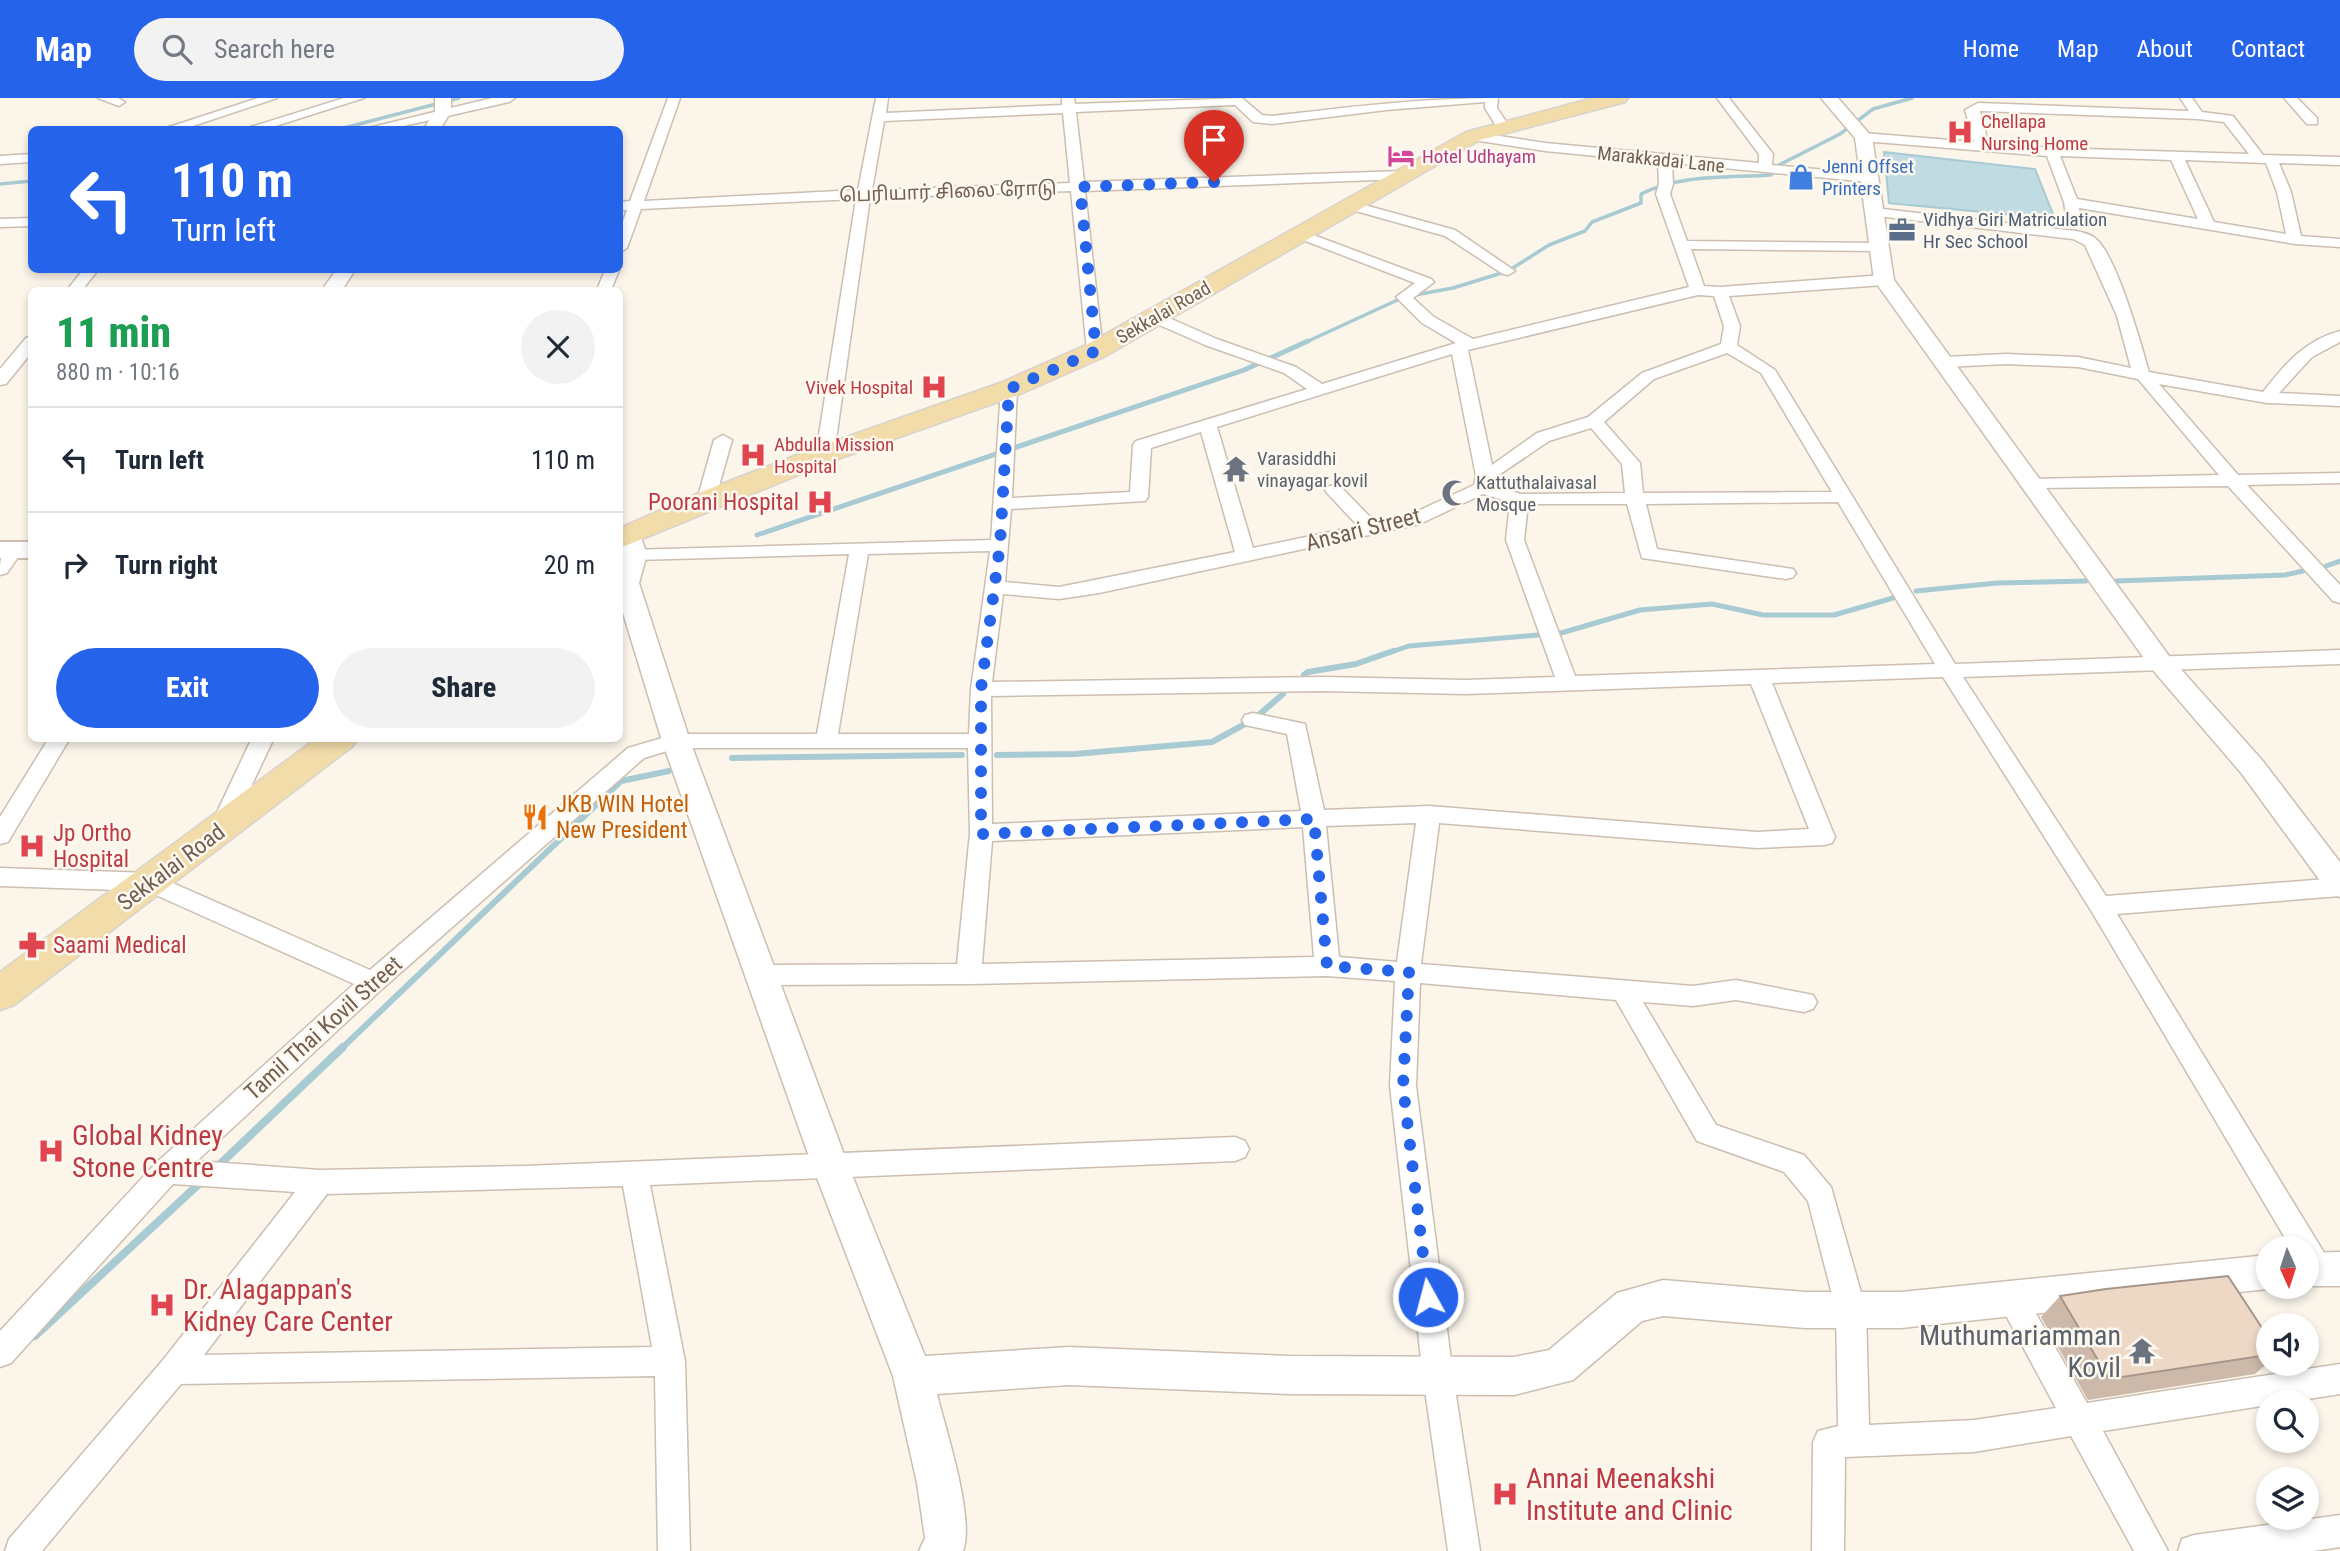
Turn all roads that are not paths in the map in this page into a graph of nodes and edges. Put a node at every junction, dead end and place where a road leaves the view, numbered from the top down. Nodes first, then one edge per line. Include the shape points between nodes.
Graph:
1 (104, 98) edge
2 (271, 98) edge
3 (358, 98) edge
4 (509, 98) edge
5 (674, 98) edge
6 (882, 98) edge
7 (1618, 98) edge
8 (1723, 98) edge
9 (1829, 98) edge
10 (2186, 98) edge
11 (2290, 98) edge
12 (1235, 99) edge
13 (120, 102) dead end
14 (1069, 103) edge
15 (443, 104) edge
16 (1968, 104) edge
17 (2198, 115) junction
18 (879, 117) junction
19 (2312, 121) dead end
20 (179, 126) edge
21 (261, 126) edge
22 (378, 126) edge
23 (433, 126) edge
24 (1503, 126) junction
25 (1474, 136) junction
26 (1863, 137) junction
27 (1982, 146) junction
28 (2052, 152) junction
29 (2176, 156) junction
30 (2264, 157) junction
31 (28, 158) edge
32 (0, 160) edge
33 (1665, 160) junction
34 (2340, 161) edge
35 (1765, 169) junction
36 (1402, 175) junction
37 (1869, 178) junction
38 (1080, 187) junction
39 (864, 194) junction
40 (2071, 202) junction
41 (1350, 205) junction
42 (627, 206) edge
43 (1874, 212) junction
44 (28, 222) edge
45 (0, 223) edge
46 (2208, 225) junction
47 (623, 230) edge
48 (1300, 234) junction
49 (2076, 235) junction
50 (2295, 240) junction
51 (2340, 243) edge
52 (1682, 245) junction
53 (1879, 247) junction
54 (1508, 271) dead end
55 (88, 273) edge
56 (1884, 280) junction
57 (77, 287) edge
58 (1698, 290) junction
59 (1720, 292) junction
60 (1154, 317) junction
61 (2340, 336) edge
62 (1464, 345) junction
63 (28, 346) edge
64 (1728, 347) junction
65 (1096, 351) junction
66 (1945, 362) junction
67 (2141, 373) junction
68 (0, 380) edge
69 (1009, 389) junction
70 (1320, 390) junction
71 (2267, 398) junction
72 (2340, 401) edge
73 (1594, 421) junction
74 (1208, 425) junction
75 (723, 439) dead end
76 (825, 454) junction
77 (2231, 478) junction
78 (2340, 478) edge
79 (1483, 482) junction
80 (2029, 484) junction
81 (1334, 490) dead end
82 (1845, 497) junction
83 (1635, 498) junction
84 (1520, 499) junction
85 (706, 500) junction
86 (1002, 504) junction
87 (1371, 529) junction
88 (626, 541) edge
89 (1000, 545) junction
90 (860, 548) junction
91 (1246, 556) junction
92 (1786, 573) dead end
93 (994, 587) junction
94 (2340, 597) edge
95 (2340, 657) edge
96 (2160, 662) junction
97 (1951, 670) junction
98 (1759, 677) junction
99 (1567, 683) junction
100 (981, 689) junction
101 (1253, 720) dead end
102 (676, 741) junction
103 (826, 741) junction
104 (979, 741) junction
105 (58, 742) edge
106 (261, 742) edge
107 (336, 742) edge
108 (1429, 814) junction
109 (1314, 819) junction
110 (219, 830) junction
111 (981, 834) junction
112 (0, 836) edge
113 (0, 877) edge
114 (150, 882) junction
115 (2340, 886) edge
116 (2100, 906) junction
117 (1327, 966) junction
118 (1409, 972) junction
119 (969, 974) junction
120 (761, 975) junction
121 (373, 982) junction
122 (1623, 990) junction
123 (0, 994) edge
124 (1804, 1002) dead end
125 (1235, 1149) dead end
126 (830, 1165) junction
127 (167, 1171) junction
128 (634, 1173) junction
129 (320, 1182) junction
130 (2322, 1269) edge
131 (2256, 1273) edge
132 (2012, 1299) junction
133 (1851, 1310) junction
134 (0, 1353) edge
135 (670, 1361) junction
136 (174, 1370) junction
137 (913, 1376) junction
138 (1438, 1377) junction
139 (2340, 1379) edge
140 (2081, 1419) junction
141 (1854, 1441) junction
142 (2340, 1531) edge
143 (21, 1551) edge
144 (674, 1551) edge
145 (941, 1551) edge
146 (1464, 1551) edge
147 (1828, 1551) edge
148 (2152, 1551) edge
149 (2194, 1551) edge

1 - 13 street
2 - 20 street
3 - 21 street
4 - 15 street
5 - 42 street
6 - 18 street
7 - 24 main road, Sekkalai Road
8 - 35 street, Marakkadai Lane via 1766,154
9 - 26 street
10 - 17 street
11 - 19 street
12 - 14 street
12 - 24 street via 1258,120 1272,120 1492,98 1491,108
14 - 18 street
14 - 38 street
15 - 22 street
15 - 23 street
16 - 17 street
16 - 27 street
17 - 30 street via 2228,119
18 - 39 street
24 - 25 main road, Sekkalai Road
25 - 33 street, Marakkadai Lane
25 - 36 main road, Sekkalai Road
26 - 27 street
26 - 37 street
27 - 28 street
28 - 29 street
28 - 40 street
29 - 30 street
29 - 46 street
30 - 34 street
30 - 50 street via 2284,192
31 - 32 street
33 - 35 street, Marakkadai Lane
33 - 52 street via 1663,194
35 - 37 street
36 - 38 street, பெரியார் சிலை ரோடு
36 - 41 main road, Sekkalai Road
37 - 43 street
38 - 39 street, பெரியார் சிலை ரோடு
38 - 65 street
39 - 42 street, பெரியார் சிலை ரோடு
39 - 76 street
40 - 46 street
40 - 49 street
41 - 48 main road, Sekkalai Road
41 - 54 street via 1450,233
42 - 47 street
43 - 49 street
43 - 53 street
44 - 45 street
46 - 50 street
48 - 60 main road, Sekkalai Road
48 - 62 street via 1426,282 1404,297 1427,320
49 - 67 street via 2091,242 2102,261 2125,316
50 - 51 street
52 - 53 street
52 - 58 street
53 - 56 street
55 - 57 street
56 - 59 street
56 - 66 street
58 - 59 street
58 - 62 street
59 - 64 street via 1732,321 1734,338
60 - 65 main road, Sekkalai Road
60 - 70 street via 1290,370
61 - 71 street via 2317,344 2297,359
62 - 70 street
62 - 79 street
63 - 68 street
64 - 73 street, Ansari Street via 1648,376
64 - 82 street via 1767,370
65 - 69 main road, Sekkalai Road
66 - 67 street via 2078,362
66 - 80 street
67 - 71 street
67 - 77 street
69 - 76 main road, Sekkalai Road
69 - 86 street
70 - 74 street
71 - 72 street
73 - 79 street, Ansari Street via 1543,437
73 - 83 street via 1631,463
74 - 86 street via 1142,445 1139,497
74 - 91 street
75 - 85 street
76 - 85 main road, Sekkalai Road
77 - 78 street
77 - 80 street
77 - 94 street
79 - 84 street
79 - 87 street, Ansari Street via 1413,520
80 - 96 street
81 - 87 street
82 - 83 street
82 - 97 street
83 - 84 street
83 - 92 street via 1648,554
84 - 99 street via 1515,540
85 - 88 main road, Sekkalai Road
86 - 89 street
87 - 91 street, Ansari Street
88 - 90 street
88 - 102 street via 626,583
89 - 90 street
89 - 93 street
90 - 103 street
91 - 93 street, Ansari Street via 1059,593
93 - 100 street
95 - 96 street
96 - 97 street
96 - 115 street via 2252,767
97 - 98 street
97 - 116 street
98 - 99 street
98 - 108 street via 1824,837 1757,840
99 - 100 street
100 - 104 street
101 - 109 street via 1297,729
102 - 103 street, Tamil Thai Kovil Street
102 - 120 street
102 - 121 street, Tamil Thai Kovil Street via 636,753
103 - 104 street, Tamil Thai Kovil Street
104 - 111 street
105 - 112 street
106 - 110 street
107 - 110 main road, Sekkalai Road
108 - 109 street
108 - 118 street
109 - 111 street
109 - 117 street
110 - 114 main road, Sekkalai Road
111 - 119 street
113 - 114 street
114 - 121 street
114 - 123 main road, Sekkalai Road
115 - 116 street
116 - 130 street
117 - 118 street
117 - 119 street
118 - 122 street
118 - 138 street via 1403,1086
119 - 120 street
120 - 126 street
121 - 127 street, Tamil Thai Kovil Street
122 - 124 street via 1693,996 1736,990
122 - 133 street via 1707,1133 1794,1163 1821,1196
125 - 126 street
126 - 128 street
126 - 137 street
127 - 129 street
127 - 134 street, Tamil Thai Kovil Street
128 - 129 street
128 - 135 street
129 - 136 street
131 - 132 street
132 - 133 street
132 - 140 street
133 - 138 street via 1663,1298 1631,1306 1559,1367 1514,1376
133 - 141 street
135 - 136 street
135 - 144 street
136 - 143 street
137 - 138 street via 1069,1366
137 - 145 street via 942,1511 946,1538
138 - 146 street
139 - 140 street
140 - 141 street via 1974,1436
140 - 148 street
141 - 147 street via 1829,1442
142 - 149 street

